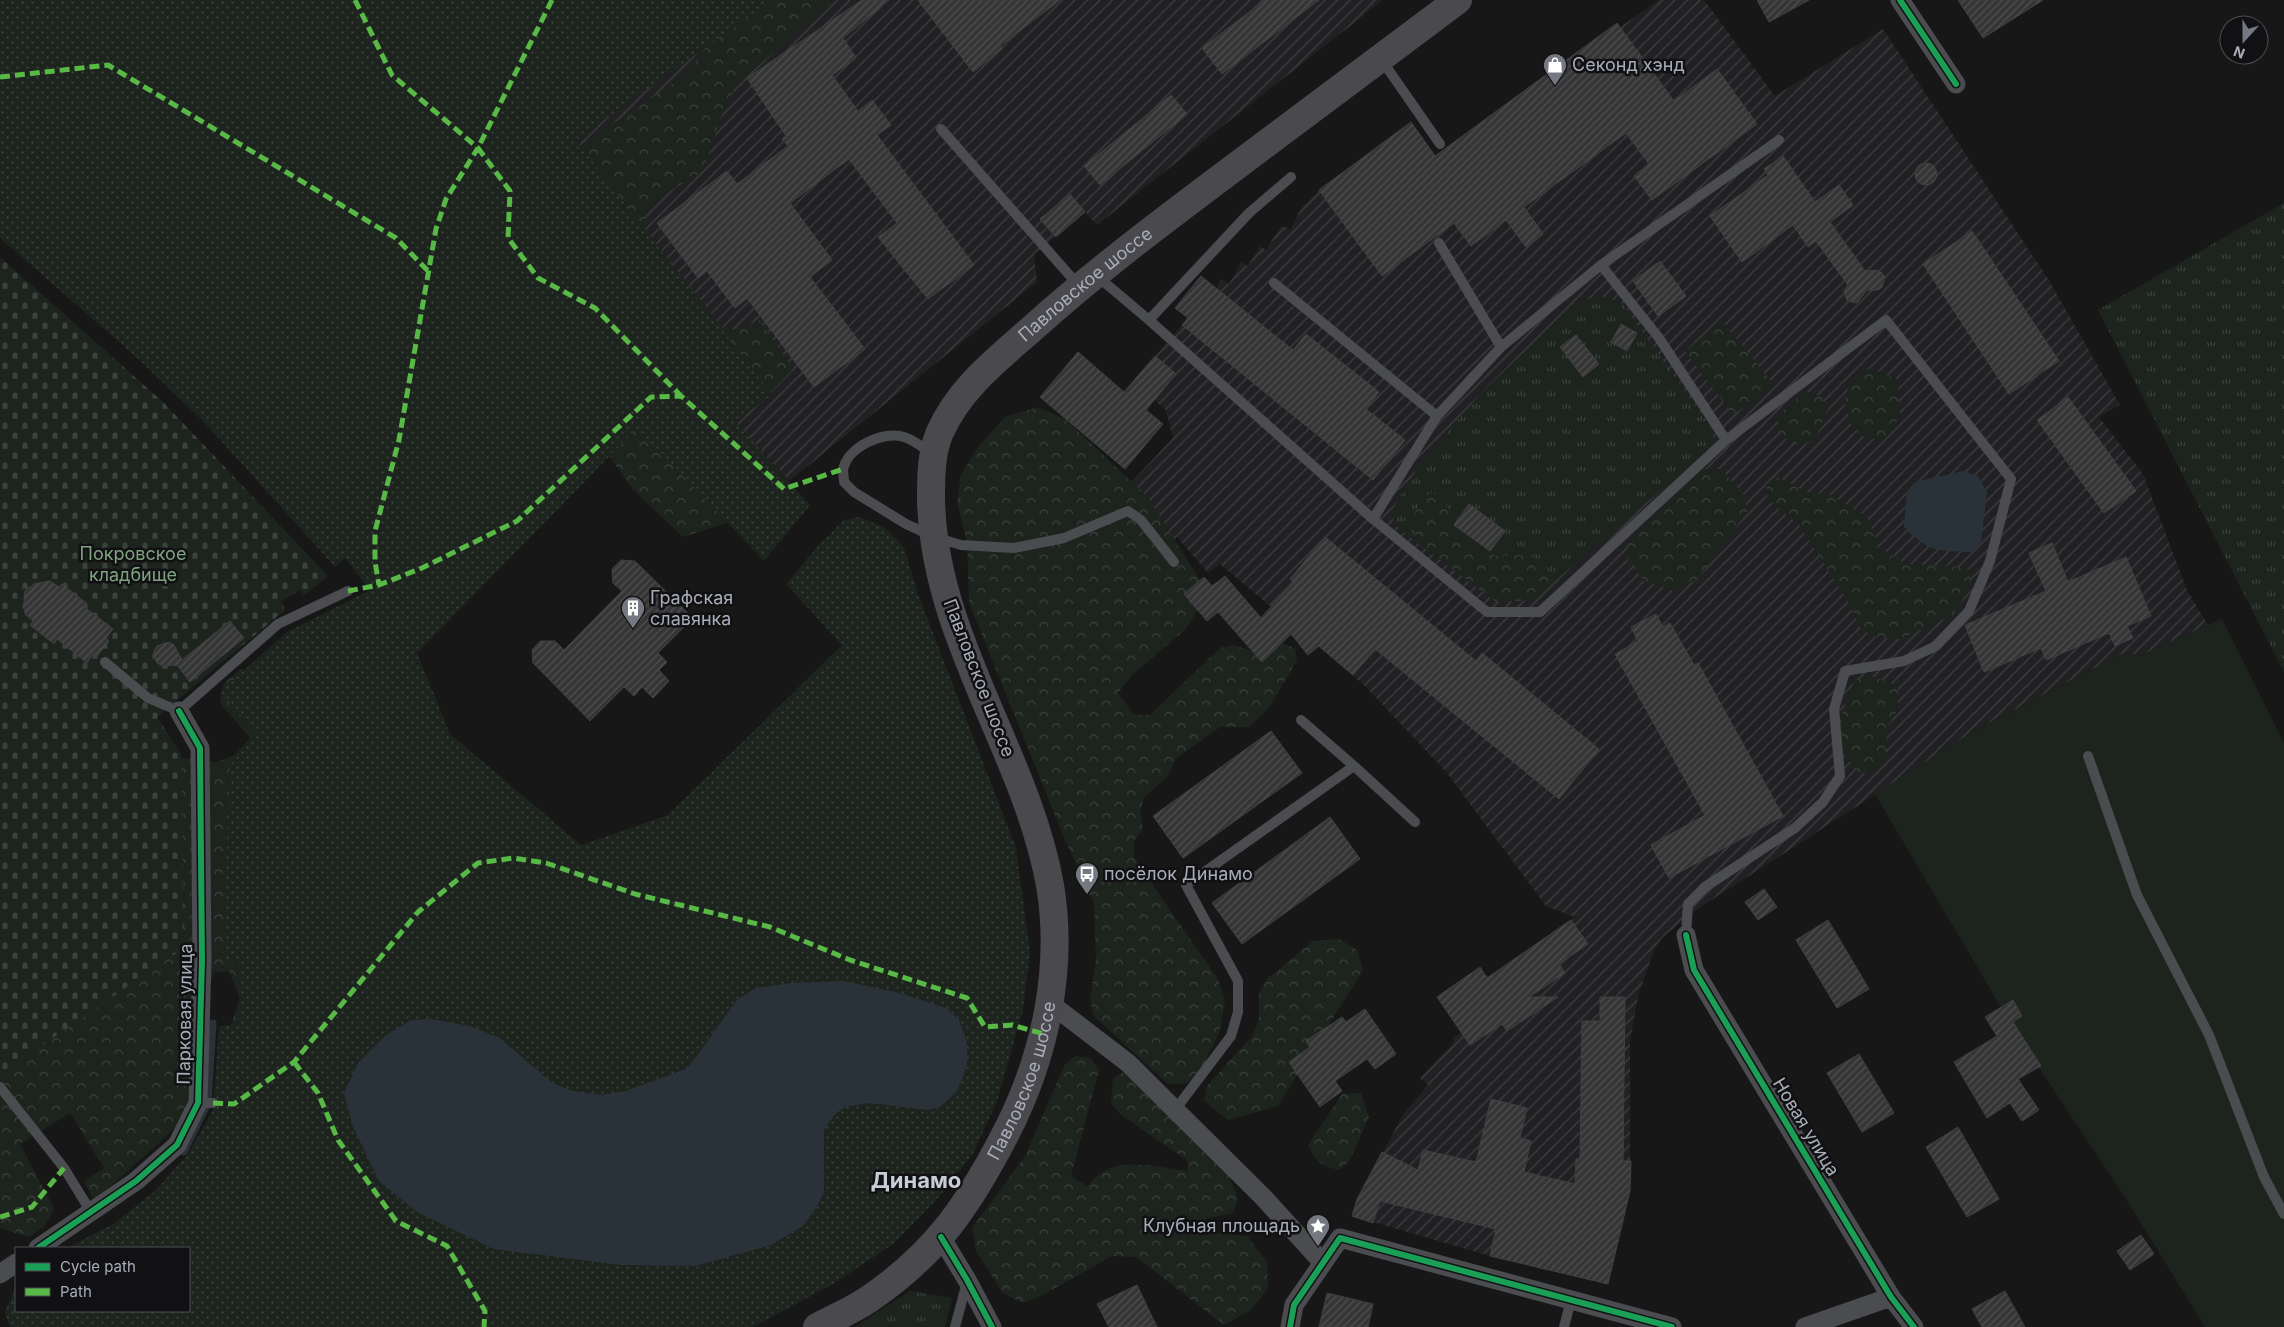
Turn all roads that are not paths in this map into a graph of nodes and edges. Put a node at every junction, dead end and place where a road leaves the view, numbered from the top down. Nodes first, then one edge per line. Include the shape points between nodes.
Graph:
1 (1458, 0) edge
2 (1900, 0) edge
3 (1380, 58) junction
4 (1956, 84) dead end
5 (941, 129) dead end
6 (1779, 140) dead end
7 (1440, 144) dead end
8 (1291, 177) dead end
9 (1439, 243) dead end
10 (1601, 265) junction
11 (1086, 280) junction
12 (1274, 283) dead end
13 (1149, 320) junction
14 (1501, 347) junction
15 (1437, 416) junction
16 (1726, 440) junction
17 (933, 454) junction
18 (1373, 519) junction
19 (934, 537) junction
20 (1174, 562) dead end
21 (348, 592) dead end
22 (105, 662) dead end
23 (179, 711) junction
24 (1301, 720) dead end
25 (2088, 756) dead end
26 (1354, 766) junction
27 (1414, 822) dead end
28 (1686, 935) joint
29 (1051, 1004) junction
30 (0, 1087) edge
31 (1175, 1110) junction
32 (91, 1212) junction
33 (2284, 1214) edge
34 (941, 1237) junction
35 (39, 1247) edge
36 (1323, 1263) junction
37 (15, 1264) edge
38 (0, 1274) edge
39 (967, 1280) junction
40 (1891, 1297) junction
41 (1571, 1300) junction
42 (817, 1327) edge
43 (955, 1327) edge
44 (992, 1327) edge
45 (1290, 1327) edge
46 (1564, 1327) edge
47 (1672, 1327) edge
48 (1806, 1327) edge
49 (1914, 1327) edge

1 - 3 main road, Павловское шоссе
2 - 4 street
3 - 7 lane
3 - 11 main road, Павловское шоссе
5 - 11 lane
6 - 10 lane
8 - 13 lane via 1249,213
9 - 14 lane
10 - 14 lane
10 - 16 lane via 1659,338
11 - 13 lane
11 - 17 main road, Павловское шоссе via 974,380 954,405
12 - 15 lane
13 - 18 lane
14 - 15 lane
15 - 18 lane
16 - 18 lane via 1540,612 1487,612
16 - 28 lane via 1886,320 2011,479 1990,560 1968,611 1936,646 1904,661 1845,671 1834,709 1840,776 1823,802 1795,828 1705,887 1688,904
17 - 19 main road, Павловское шоссе via 931,511
17 - 19 lane via 904,437 883,437 865,443 852,454 843,469 844,482 854,492
19 - 20 lane via 961,546 1014,548 1064,538 1128,511 1140,520
19 - 29 main road, Павловское шоссе via 954,620 973,675 1036,826 1050,888 1055,958
21 - 23 lane via 278,624
22 - 23 lane via 148,698
23 - 32 street, Парковая улица via 200,748 205,1103 177,1145 136,1181
24 - 26 lane
25 - 33 lane via 2137,895 2209,1035 2264,1177
26 - 27 lane
26 - 31 lane via 1186,885 1238,981 1238,1012 1231,1036
28 - 40 street, Новая улица via 1694,970
29 - 31 street via 1128,1063
29 - 34 main road, Павловское шоссе via 1017,1111 983,1178
30 - 32 lane via 64,1168
31 - 36 street via 1264,1198
32 - 35 street, Парковая улица
34 - 39 street
34 - 42 main road, Павловское шоссе via 906,1272 872,1297
36 - 41 street via 1340,1238
36 - 45 street via 1294,1305
37 - 38 street
39 - 43 lane
39 - 44 street
40 - 48 street
40 - 49 street, Новая улица
41 - 46 lane
41 - 47 street

